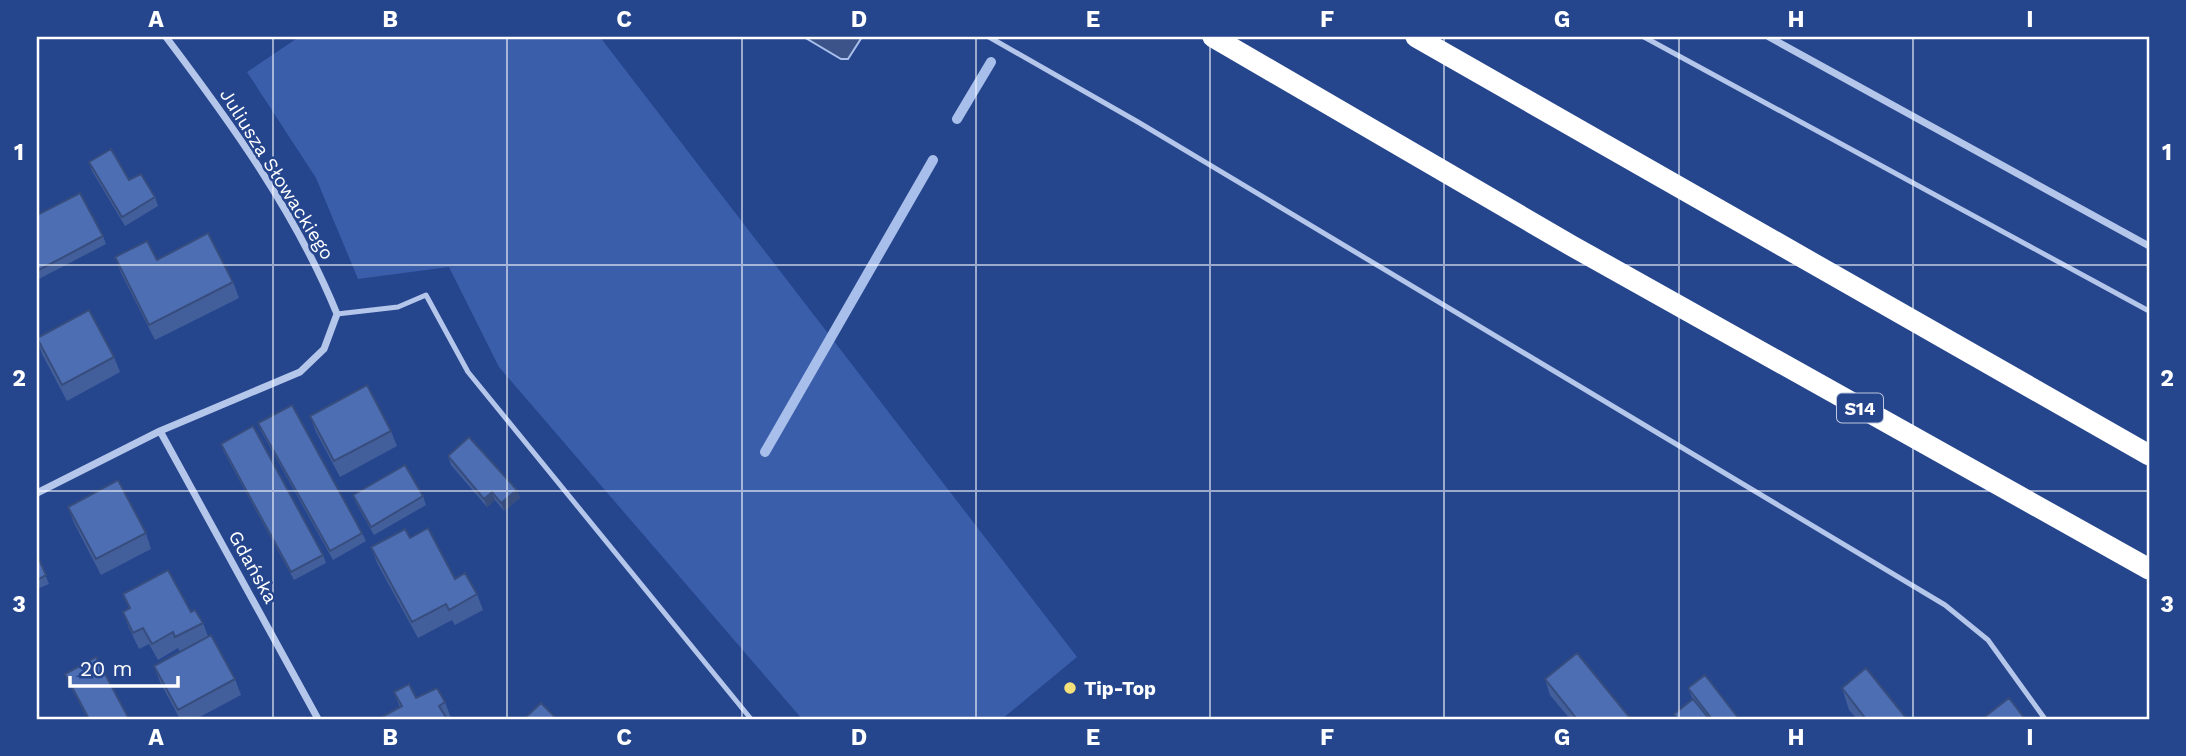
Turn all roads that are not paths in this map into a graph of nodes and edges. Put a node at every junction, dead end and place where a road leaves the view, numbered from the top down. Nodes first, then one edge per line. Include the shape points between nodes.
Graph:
1 (166, 37) edge
2 (989, 37) edge
3 (1213, 37) edge
4 (1416, 37) edge
5 (1644, 37) edge
6 (1769, 37) edge
7 (2149, 246) edge
8 (2149, 311) edge
9 (337, 314) junction
10 (160, 431) junction
11 (2149, 455) edge
12 (37, 493) edge
13 (2149, 569) edge
14 (318, 719) edge
15 (751, 719) edge
16 (2045, 719) edge

1 - 9 street, Juliusza Słowackiego via 254,159 318,268
2 - 16 lane via 1945,605 1988,640
3 - 13 highway, S14 via 1572,246
4 - 11 highway
5 - 8 lane
6 - 7 street
9 - 10 street via 324,349 300,372
9 - 15 lane via 398,307 426,295 468,372
10 - 12 street
10 - 14 street, Gdańska

